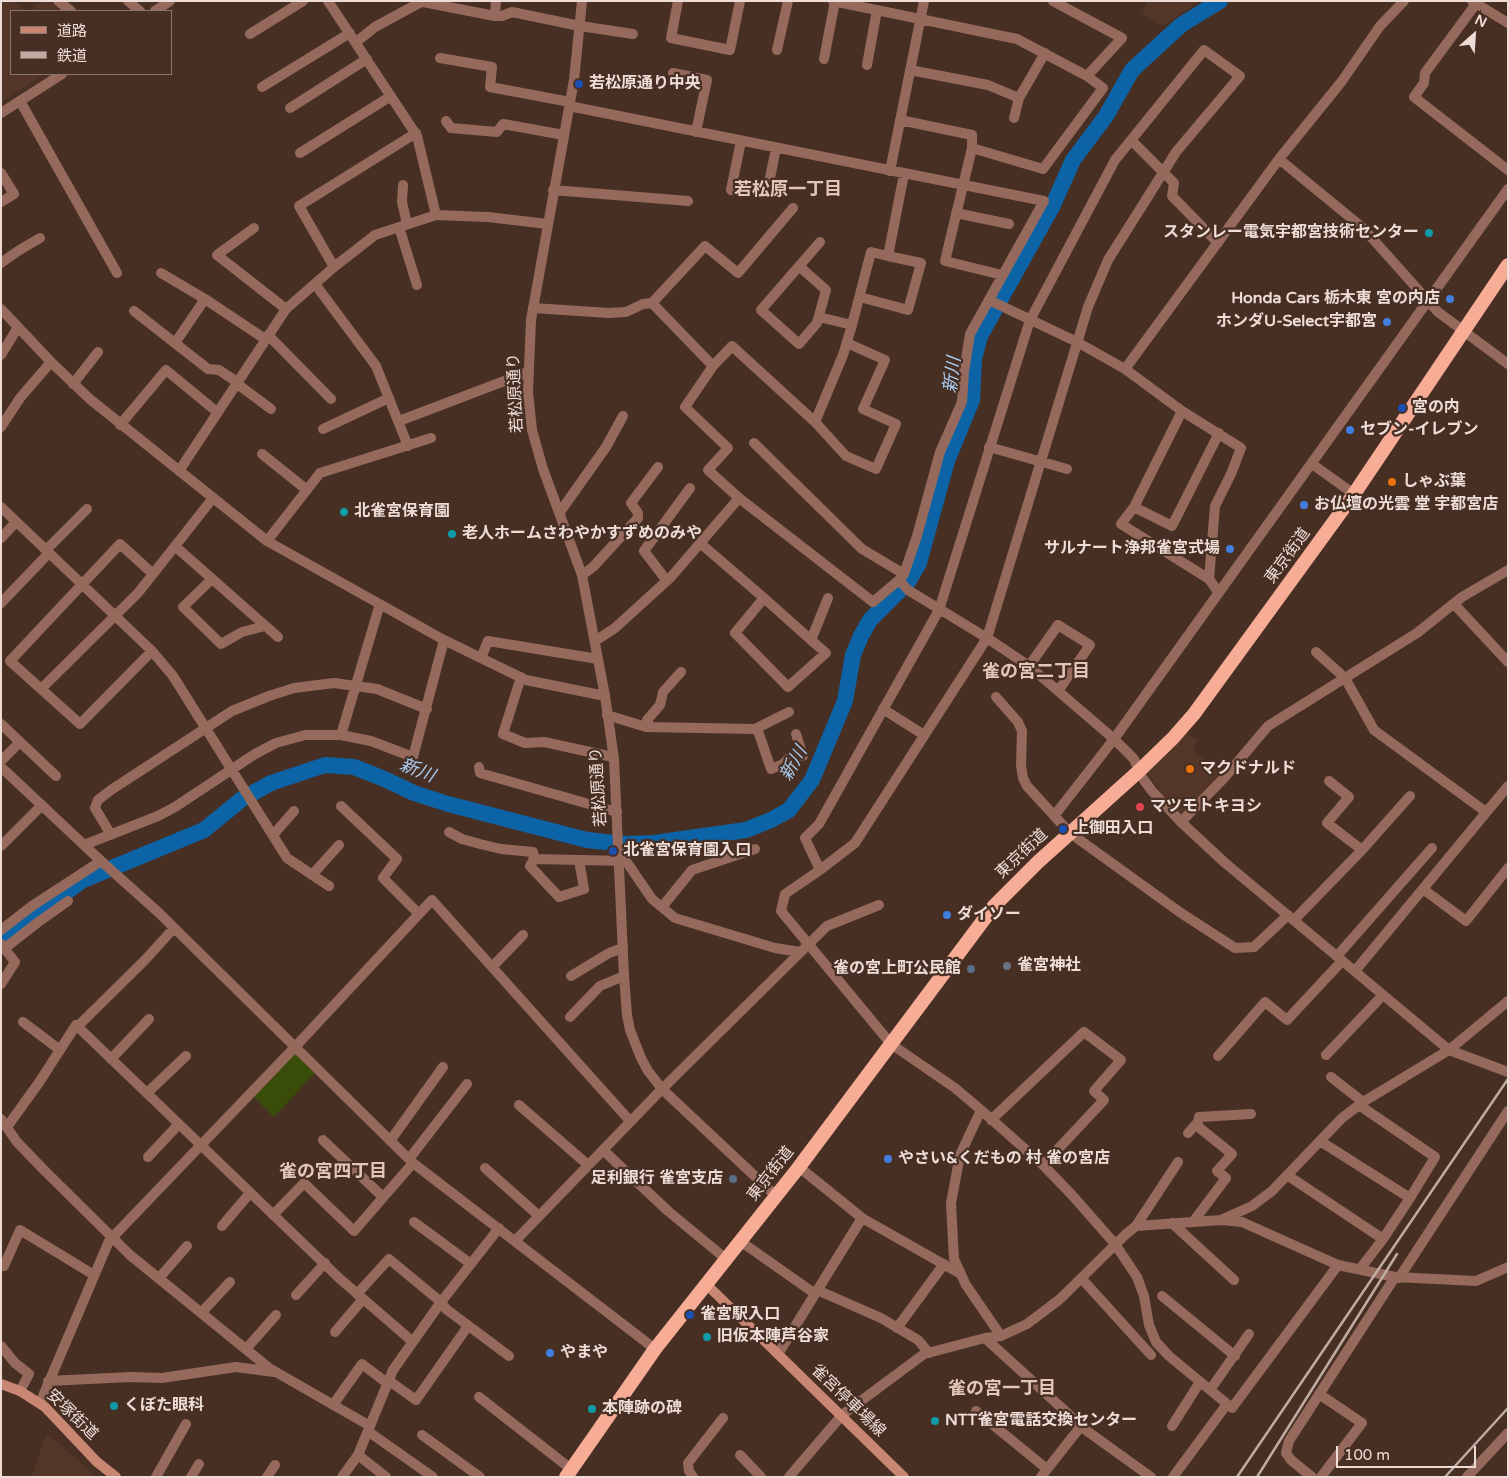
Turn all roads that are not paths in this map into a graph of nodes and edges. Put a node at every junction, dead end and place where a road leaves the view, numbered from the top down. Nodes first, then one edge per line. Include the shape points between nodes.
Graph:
1 (58, 1) edge
2 (128, 1) edge
3 (170, 1) edge
4 (303, 1) edge
5 (328, 1) edge
6 (496, 1) edge
7 (582, 1) edge
8 (678, 1) edge
9 (740, 1) edge
10 (788, 1) edge
11 (924, 1) edge
12 (1053, 1) edge
13 (1404, 1) edge
14 (417, 2) edge
15 (836, 2) edge
16 (1476, 2) edge
17 (70, 10) edge
18 (139, 10) edge
19 (156, 10) edge
20 (877, 10) junction
21 (495, 16) junction
22 (920, 19) junction
23 (1508, 23) edge
24 (580, 26) junction
25 (250, 34) dead end
26 (633, 34) dead end
27 (353, 38) junction
28 (777, 50) dead end
29 (1045, 53) junction
30 (440, 58) dead end
31 (367, 59) junction
32 (824, 59) dead end
33 (867, 65) dead end
34 (910, 70) junction
35 (673, 73) dead end
36 (60, 75) edge
37 (1087, 76) junction
38 (262, 88) dead end
39 (391, 96) junction
40 (1019, 98) junction
41 (20, 101) junction
42 (570, 104) junction
43 (290, 108) dead end
44 (1, 113) edge
45 (1014, 118) dead end
46 (446, 120) dead end
47 (900, 120) junction
48 (696, 132) junction
49 (416, 133) junction
50 (564, 135) junction
51 (1131, 140) junction
52 (741, 141) junction
53 (776, 148) junction
54 (972, 148) junction
55 (300, 153) dead end
56 (1279, 159) junction
57 (1508, 170) edge
58 (890, 171) junction
59 (1164, 171) junction
60 (1, 173) edge
61 (904, 174) junction
62 (769, 183) dead end
63 (962, 184) junction
64 (404, 185) dead end
65 (1508, 189) edge
66 (553, 190) junction
67 (731, 190) dead end
68 (688, 201) dead end
69 (1, 202) edge
70 (793, 208) dead end
71 (956, 213) junction
72 (436, 215) junction
73 (547, 224) junction
74 (1009, 224) dead end
75 (403, 226) junction
76 (254, 228) dead end
77 (40, 238) dead end
78 (820, 242) dead end
79 (1218, 243) junction
80 (888, 256) junction
81 (1, 263) edge
82 (1508, 265) edge
83 (334, 267) junction
84 (800, 267) junction
85 (117, 273) dead end
86 (161, 273) dead end
87 (1002, 275) junction
88 (315, 284) junction
89 (417, 285) dead end
90 (860, 297) junction
91 (205, 299) junction
92 (1428, 301) junction
93 (994, 303) junction
94 (652, 304) junction
95 (533, 308) junction
96 (1, 309) edge
97 (286, 309) junction
98 (134, 311) dead end
99 (819, 317) junction
100 (1030, 320) junction
101 (852, 325) junction
102 (18, 327) junction
103 (1463, 331) junction
104 (266, 337) junction
105 (1077, 342) junction
106 (175, 343) junction
107 (847, 343) junction
108 (98, 352) dead end
109 (1, 355) edge
110 (51, 362) junction
111 (1508, 364) edge
112 (713, 366) junction
113 (1125, 369) junction
114 (528, 372) junction
115 (236, 382) junction
116 (74, 384) junction
117 (389, 398) junction
118 (331, 399) dead end
119 (271, 410) dead end
120 (1182, 411) junction
121 (217, 412) junction
122 (623, 416) dead end
123 (399, 422) junction
124 (815, 422) junction
125 (120, 425) junction
126 (1, 427) edge
127 (323, 429) dead end
128 (1219, 433) junction
129 (431, 438) dead end
130 (754, 443) dead end
131 (408, 446) junction
132 (989, 447) junction
133 (262, 454) dead end
134 (1042, 461) junction
135 (1312, 464) junction
136 (658, 467) dead end
137 (1067, 469) dead end
138 (179, 471) junction
139 (690, 488) dead end
140 (307, 490) junction
141 (1354, 494) junction
142 (214, 498) junction
143 (739, 498) junction
144 (1, 507) edge
145 (1134, 507) junction
146 (87, 509) dead end
147 (560, 512) junction
148 (16, 522) junction
149 (1, 538) edge
150 (267, 540) junction
151 (700, 543) junction
152 (176, 547) junction
153 (48, 552) junction
154 (1508, 570) edge
155 (153, 574) junction
156 (582, 575) junction
157 (212, 579) junction
158 (1210, 579) junction
159 (667, 581) junction
160 (903, 582) junction
161 (82, 585) junction
162 (1219, 593) junction
163 (764, 598) junction
164 (828, 598) dead end
165 (1, 603) edge
166 (380, 604) junction
167 (1454, 604) junction
168 (939, 610) junction
169 (114, 616) junction
170 (265, 626) junction
171 (278, 636) dead end
172 (987, 638) junction
173 (444, 640) junction
174 (811, 640) junction
175 (595, 641) junction
176 (152, 652) junction
177 (1316, 652) dead end
178 (481, 658) junction
179 (598, 659) junction
180 (1508, 662) edge
181 (1029, 666) junction
182 (681, 672) dead end
183 (521, 677) junction
184 (1344, 678) junction
185 (356, 685) junction
186 (41, 689) junction
187 (1058, 691) junction
188 (605, 696) junction
189 (996, 698) dead end
190 (427, 709) junction
191 (883, 709) junction
192 (788, 712) dead end
193 (607, 715) junction
194 (1, 724) edge
195 (650, 727) junction
196 (206, 728) junction
197 (757, 728) junction
198 (341, 734) junction
199 (796, 734) dead end
200 (924, 735) junction
201 (1114, 739) junction
202 (20, 742) junction
203 (613, 757) junction
204 (1, 761) edge
205 (479, 767) dead end
206 (232, 769) junction
207 (1139, 771) junction
208 (4, 774) edge
209 (56, 776) dead end
210 (1329, 781) dead end
211 (1508, 786) edge
212 (1410, 796) dead end
213 (42, 805) junction
214 (341, 806) dead end
215 (294, 810) dead end
216 (617, 812) junction
217 (1486, 812) junction
218 (1054, 816) junction
219 (1182, 822) junction
220 (449, 832) dead end
221 (1070, 833) junction
222 (111, 835) junction
223 (272, 835) junction
224 (84, 845) junction
225 (339, 845) dead end
226 (1, 846) edge
227 (1432, 848) dead end
228 (755, 849) dead end
229 (1362, 850) junction
230 (534, 858) junction
231 (578, 860) junction
232 (619, 860) junction
233 (103, 863) junction
234 (1508, 868) edge
235 (820, 870) junction
236 (312, 874) junction
237 (329, 886) dead end
238 (1423, 889) junction
239 (68, 901) dead end
240 (879, 905) dead end
241 (662, 907) junction
242 (419, 914) junction
243 (1291, 917) junction
244 (174, 928) junction
245 (1, 930) edge
246 (523, 935) dead end
247 (809, 943) junction
248 (3, 946) edge
249 (622, 948) junction
250 (800, 952) junction
251 (1340, 958) junction
252 (492, 967) junction
253 (1355, 971) junction
254 (571, 976) dead end
255 (624, 976) junction
256 (1, 984) edge
257 (1383, 995) junction
258 (1508, 1000) edge
259 (570, 1016) dead end
260 (149, 1019) dead end
261 (23, 1022) dead end
262 (78, 1026) junction
263 (891, 1044) junction
264 (295, 1047) junction
265 (60, 1050) junction
266 (1449, 1050) junction
267 (1326, 1055) dead end
268 (186, 1056) dead end
269 (1218, 1056) dead end
270 (112, 1059) junction
271 (443, 1067) dead end
272 (1508, 1072) edge
273 (1331, 1077) dead end
274 (467, 1084) dead end
275 (662, 1089) junction
276 (147, 1093) junction
277 (1361, 1104) junction
278 (519, 1106) dead end
279 (982, 1110) junction
280 (1508, 1111) edge
281 (1251, 1114) dead end
282 (991, 1120) junction
283 (630, 1121) junction
284 (4, 1123) edge
285 (179, 1124) junction
286 (1196, 1125) junction
287 (1188, 1133) dead end
288 (323, 1140) dead end
289 (390, 1141) junction
290 (1320, 1141) junction
291 (201, 1146) junction
292 (603, 1150) junction
293 (148, 1157) dead end
294 (411, 1161) junction
295 (1178, 1162) dead end
296 (588, 1165) junction
297 (1043, 1165) junction
298 (799, 1167) junction
299 (485, 1168) dead end
300 (1286, 1175) junction
301 (250, 1194) junction
302 (776, 1196) junction
303 (383, 1197) junction
304 (1410, 1198) junction
305 (273, 1215) junction
306 (539, 1216) junction
307 (862, 1218) junction
308 (1222, 1220) junction
309 (414, 1222) dead end
310 (1193, 1222) junction
311 (1172, 1224) junction
312 (222, 1226) dead end
313 (1136, 1226) junction
314 (499, 1228) junction
315 (112, 1238) junction
316 (1383, 1239) junction
317 (515, 1241) junction
318 (740, 1241) junction
319 (1115, 1244) junction
320 (187, 1246) dead end
321 (726, 1259) junction
322 (325, 1263) junction
323 (1, 1264) edge
324 (471, 1264) junction
325 (944, 1264) junction
326 (1338, 1265) junction
327 (1508, 1267) edge
328 (1360, 1269) junction
329 (959, 1273) junction
330 (94, 1275) junction
331 (159, 1278) junction
332 (1397, 1278) junction
333 (1082, 1279) junction
334 (1234, 1280) dead end
335 (230, 1282) dead end
336 (706, 1284) junction
337 (815, 1292) junction
338 (296, 1295) dead end
339 (1162, 1296) dead end
340 (360, 1297) junction
341 (441, 1302) junction
342 (201, 1313) junction
343 (276, 1315) dead end
344 (468, 1326) junction
345 (897, 1328) junction
346 (335, 1332) dead end
347 (1250, 1334) dead end
348 (1001, 1336) junction
349 (985, 1338) junction
350 (412, 1342) junction
351 (1, 1346) edge
352 (246, 1349) junction
353 (655, 1349) junction
354 (929, 1353) junction
355 (778, 1354) junction
356 (1152, 1355) dead end
357 (510, 1356) dead end
358 (1235, 1356) junction
359 (276, 1372) junction
360 (48, 1381) junction
361 (388, 1381) junction
362 (1200, 1382) junction
363 (1, 1384) edge
364 (1210, 1390) junction
365 (20, 1391) junction
366 (1319, 1394) junction
367 (479, 1397) dead end
368 (40, 1403) junction
369 (1227, 1404) junction
370 (333, 1405) junction
371 (976, 1411) dead end
372 (842, 1415) junction
373 (723, 1418) dead end
374 (186, 1424) dead end
375 (1082, 1426) junction
376 (1172, 1426) dead end
377 (370, 1429) junction
378 (1508, 1433) edge
379 (422, 1435) dead end
380 (358, 1455) junction
381 (740, 1455) dead end
382 (199, 1464) dead end
383 (275, 1464) dead end
384 (1044, 1473) edge
385 (568, 1474) edge
386 (116, 1477) edge
387 (156, 1477) edge
388 (191, 1477) edge
389 (266, 1477) edge
390 (342, 1477) edge
391 (386, 1477) edge
392 (433, 1477) edge
393 (480, 1477) edge
394 (693, 1477) edge
395 (761, 1477) edge
396 (789, 1477) edge
397 (904, 1477) edge
398 (1151, 1477) edge
399 (1173, 1477) edge
400 (1312, 1477) edge
401 (1321, 1477) edge
402 (1467, 1477) edge

1 - 17 street
2 - 18 street
3 - 19 street
4 - 25 street
5 - 27 street
6 - 21 street
7 - 24 street, 若松原通り
8 - 9 street via 671,38 730,50
10 - 28 street
11 - 22 street
12 - 37 street via 1122,38
13 - 56 street via 1380,26 1342,81
14 - 21 street
14 - 27 street
15 - 20 street
15 - 32 street
16 - 23 street
16 - 57 street via 1425,73 1424,83 1414,97
20 - 22 street
20 - 33 street
21 - 24 street via 512,12
22 - 29 street via 1017,39
22 - 34 street
24 - 26 street
24 - 42 street, 若松原通り
27 - 31 street
27 - 38 street
29 - 37 street
29 - 40 street
30 - 42 street via 492,67 490,87
31 - 39 street
31 - 43 street
34 - 40 street via 988,85
34 - 47 street
35 - 48 street via 707,80
36 - 41 street
37 - 54 street via 1103,88 1043,169
39 - 49 street
39 - 55 street
40 - 45 street
41 - 44 street
41 - 85 street
42 - 48 street
42 - 50 street, 若松原通り
46 - 50 street via 451,128 497,132 504,124
47 - 54 street via 972,135
47 - 58 street
48 - 52 street
49 - 72 street
49 - 83 street via 299,206
50 - 66 street, 若松原通り
51 - 59 street
51 - 59 street via 1204,50 1240,76
51 - 100 street via 1115,160
52 - 53 street
52 - 67 street
53 - 58 street
53 - 62 street
54 - 63 street
56 - 79 street
56 - 92 street via 1363,228
58 - 61 street
59 - 79 street via 1174,183 1172,196
59 - 105 street via 1108,260
60 - 69 street via 14,194
61 - 63 street
61 - 80 street
63 - 71 street
63 - 87 street via 1044,201
64 - 75 street
65 - 92 street
66 - 68 street
66 - 73 street, 若松原通り
70 - 94 street via 738,272 705,246
71 - 74 street
71 - 87 street via 945,261
72 - 73 street
72 - 75 street
73 - 95 street, 若松原通り
75 - 83 street via 375,235
75 - 89 street
76 - 97 street via 217,255
77 - 81 street
78 - 84 street
79 - 113 street
80 - 90 street via 871,252
80 - 90 street via 921,263 908,310
82 - 103 highway, 東京街道
83 - 88 street
84 - 99 street via 826,290
84 - 99 street via 762,310 799,344
86 - 91 street
87 - 93 street
88 - 97 street
88 - 117 street via 376,366
90 - 101 street
91 - 104 street
91 - 106 street
92 - 103 street
92 - 135 street
93 - 100 street
93 - 160 street via 970,334 962,402 940,452
94 - 95 street via 643,304 626,312 608,313
94 - 112 street
95 - 114 street, 若松原通り
96 - 102 street
97 - 104 street
98 - 106 street
99 - 101 street
100 - 105 street
100 - 132 street
101 - 107 street
102 - 109 street
102 - 110 street
103 - 111 street
103 - 141 highway, 東京街道
104 - 115 street
104 - 118 street
105 - 113 street
105 - 134 street
106 - 115 street via 208,369 219,370
107 - 124 street
107 - 124 street via 885,360 863,410 896,424 876,469 846,456
108 - 116 street
110 - 116 street
110 - 126 street via 20,398
112 - 124 street via 732,346
112 - 143 street via 685,407 728,448 708,470
113 - 120 street
114 - 123 street
114 - 147 street, 若松原通り via 532,430
115 - 119 street
115 - 121 street
116 - 125 street
117 - 123 street
117 - 127 street
120 - 128 street
120 - 145 street
121 - 125 street via 166,370
121 - 138 street
122 - 147 street via 606,447
123 - 131 street
125 - 138 street
128 - 145 street via 1172,526
128 - 158 street via 1241,448 1215,506
129 - 131 street
130 - 160 street via 862,549
131 - 140 street via 320,473
132 - 134 street
132 - 168 street
133 - 140 street
134 - 137 street
134 - 172 street
135 - 141 street
135 - 162 street
136 - 156 street via 631,503 638,518
138 - 142 street
139 - 159 street via 644,551
140 - 150 street
141 - 207 highway, 東京街道 via 1194,714
142 - 150 street
142 - 152 street
143 - 151 street
143 - 160 street via 873,602
144 - 148 street
145 - 158 street via 1121,524
146 - 153 street
147 - 156 street, 若松原通り
148 - 149 street
148 - 153 street
150 - 166 street
151 - 159 street
151 - 163 street
152 - 155 street
152 - 157 street
153 - 161 street
153 - 165 street
154 - 167 street
155 - 161 street via 120,544
155 - 169 street
156 - 175 street, 若松原通り
157 - 170 street
157 - 170 street via 183,607 220,644 242,632
158 - 162 street
159 - 175 street via 615,628
160 - 168 street
161 - 169 street
161 - 186 street via 10,661
162 - 201 street
163 - 174 street
163 - 174 street via 735,633 788,687 826,654
164 - 174 street
166 - 173 street
166 - 185 street
167 - 180 street
167 - 184 street via 1417,633
168 - 172 street
168 - 191 street
169 - 176 street
169 - 186 street
170 - 171 street
172 - 181 street
172 - 200 street
173 - 178 street
173 - 190 street
175 - 179 street, 若松原通り
176 - 186 street via 80,724
176 - 196 street via 174,676
177 - 184 street
178 - 179 street via 488,641
178 - 183 street
179 - 188 street, 若松原通り
181 - 187 street
181 - 187 street via 1058,625 1090,645
182 - 195 street via 663,692 660,705 647,720
183 - 188 street
183 - 203 street via 502,734 525,743 544,742
184 - 217 street via 1374,730
184 - 219 street via 1268,726
185 - 190 street via 377,689
185 - 196 street via 334,683 294,688 232,711
185 - 198 street
187 - 201 street
188 - 193 street, 若松原通り
189 - 218 street via 1022,731 1023,778
190 - 198 street via 413,757
191 - 200 street
191 - 235 street via 818,824 805,838
192 - 197 street
193 - 195 street
193 - 203 street, 若松原通り
194 - 202 street
195 - 197 street
196 - 206 street
196 - 222 street via 98,800 95,808
197 - 199 street via 771,769 789,758 803,756
198 - 206 street via 306,735 276,743
200 - 235 street via 855,843
201 - 207 street via 1134,759
201 - 218 street
202 - 204 street
202 - 209 street
203 - 216 street, 若松原通り
205 - 216 street via 480,773
206 - 222 street via 175,807
206 - 223 street
207 - 219 street via 1152,791
207 - 221 highway, 東京街道
208 - 213 street
210 - 229 street via 1349,797 1328,823
211 - 217 street
212 - 229 street
213 - 224 street
213 - 226 street
214 - 242 street via 397,859 384,878
215 - 223 street
216 - 232 street, 若松原通り
217 - 238 street
218 - 221 street
219 - 243 street via 1224,862
220 - 230 street via 462,839 501,849 533,852
221 - 243 street via 1235,948 1254,946
221 - 263 highway, 東京街道 via 994,906
222 - 224 street
223 - 236 street via 286,858
224 - 233 street
225 - 236 street
227 - 251 street
228 - 241 street via 692,870
229 - 243 street
230 - 231 street
230 - 231 street via 530,866 559,897 584,889
231 - 232 street
232 - 241 street via 626,861 652,899
232 - 249 street, 若松原通り
233 - 244 street
233 - 245 street via 32,906
234 - 238 street via 1466,921
235 - 247 street via 785,894 781,911
236 - 237 street
238 - 253 street
239 - 248 street
240 - 247 street via 827,926
241 - 250 street via 675,918 775,948
242 - 252 street via 432,900
242 - 264 street
243 - 251 street
244 - 262 street
244 - 264 street
246 - 252 street
247 - 250 street
247 - 263 street
248 - 256 street via 15,962
249 - 254 street
249 - 255 street, 若松原通り
250 - 275 street
251 - 253 street
251 - 269 street via 1287,1020 1265,1002
252 - 283 street
253 - 257 street
255 - 259 street via 600,986
255 - 275 street, 若松原通り via 627,1015 633,1037 648,1071
257 - 266 street
257 - 267 street
258 - 266 street
260 - 270 street
261 - 265 street
262 - 265 street
262 - 270 street
263 - 279 street
263 - 298 highway, 東京街道
264 - 289 street
264 - 291 street
265 - 284 street via 40,1082
266 - 272 street
266 - 277 street
268 - 276 street
270 - 276 street
271 - 289 street
273 - 277 street
274 - 294 street
275 - 283 street
275 - 302 street, 若松原通り
276 - 285 street
277 - 290 street
277 - 304 street via 1435,1157
278 - 296 street
279 - 282 street
279 - 329 street via 960,1155 951,1203 954,1259
280 - 332 street
281 - 286 street via 1199,1117
282 - 297 street
282 - 297 street via 1084,1032 1120,1060 1094,1092 1104,1100
283 - 292 street
284 - 315 street via 17,1142
285 - 291 street
285 - 293 street
286 - 287 street
286 - 310 street via 1232,1154 1217,1171 1226,1178
288 - 303 street
289 - 294 street
290 - 300 street
290 - 304 street
291 - 301 street
291 - 315 street
292 - 296 street
292 - 321 street via 668,1211
294 - 303 street
294 - 314 street
295 - 313 street
296 - 306 street
297 - 319 street
298 - 302 highway, 東京街道
298 - 307 street
299 - 306 street
300 - 308 street via 1252,1206
300 - 316 street
301 - 305 street
301 - 312 street
302 - 318 highway, 東京街道
303 - 305 street via 354,1231 304,1182
304 - 316 street
305 - 322 street
306 - 317 street
307 - 325 street
307 - 337 street
308 - 310 street
308 - 326 street via 1242,1222
309 - 324 street
310 - 311 street
311 - 313 street
311 - 334 street
313 - 319 street
314 - 317 street
314 - 324 street
315 - 330 street
315 - 331 street
316 - 328 street
317 - 353 street
318 - 321 highway, 東京街道
318 - 337 street
319 - 333 street
319 - 362 street via 1137,1277 1156,1342
320 - 331 street
321 - 336 highway, 東京街道
322 - 338 street
322 - 340 street
323 - 330 street via 4,1266 20,1230
324 - 341 street
325 - 329 street
325 - 345 street
326 - 328 street
326 - 369 street via 1232,1408
327 - 332 street via 1476,1281
328 - 332 street
329 - 348 street
330 - 360 street
331 - 342 street
332 - 366 street
333 - 348 street via 1027,1324
333 - 356 street
335 - 342 street
336 - 353 highway, 東京街道
336 - 355 main road, 雀宮停車場線
337 - 345 street via 882,1318
337 - 355 street
339 - 358 street
340 - 341 street via 390,1259
340 - 346 street
340 - 350 street
341 - 344 street via 446,1310
341 - 350 street
342 - 352 street
343 - 352 street
344 - 357 street
344 - 361 street via 416,1400
345 - 354 street via 918,1340
347 - 358 street
348 - 349 street
349 - 354 street
349 - 375 street
350 - 361 street
351 - 365 street via 29,1374
352 - 359 street
353 - 385 highway, 東京街道
354 - 372 street
355 - 372 main road, 雀宮停車場線
358 - 364 street
359 - 360 street via 236,1367 162,1378
359 - 370 street
360 - 368 street
361 - 370 street via 362,1364
361 - 377 street
362 - 364 street
362 - 376 street
363 - 365 main road, 安塚街道
364 - 369 street
365 - 368 main road, 安塚街道
366 - 400 street via 1289,1441 1286,1453
366 - 401 street via 1362,1424
367 - 385 street
368 - 386 main road, 安塚街道 via 97,1462
369 - 399 street
370 - 377 street
371 - 384 street
372 - 396 street
372 - 397 main road, 雀宮停車場線
373 - 394 street via 688,1463
374 - 387 street
375 - 384 street
375 - 398 street
377 - 380 street
377 - 392 street
378 - 402 street
379 - 393 street
380 - 390 street
380 - 391 street
381 - 395 street
382 - 388 street
383 - 389 street

